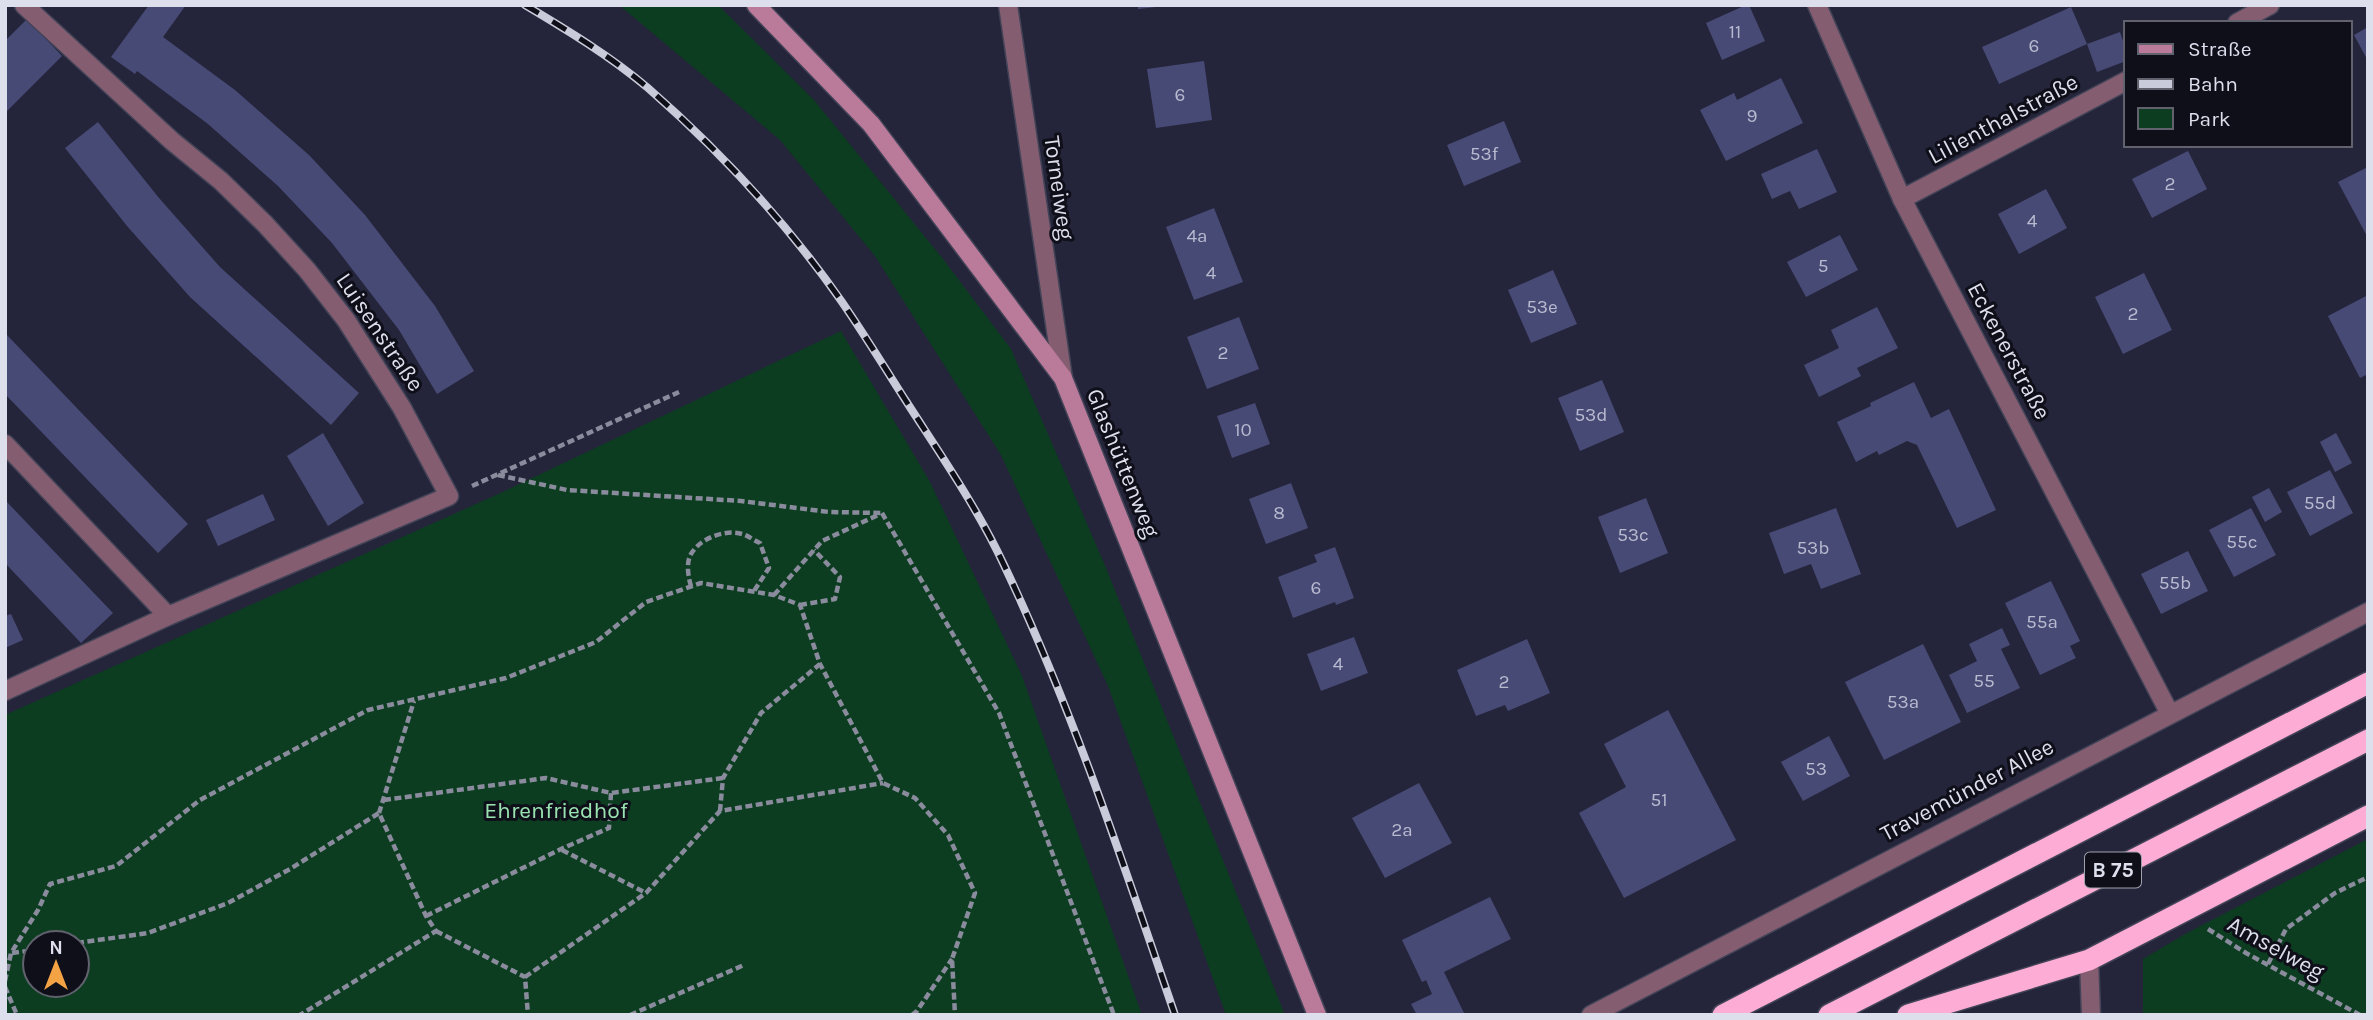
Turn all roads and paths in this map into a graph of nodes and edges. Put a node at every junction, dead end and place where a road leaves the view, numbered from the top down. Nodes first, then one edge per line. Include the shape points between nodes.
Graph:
1 (23, 5) edge
2 (756, 5) edge
3 (1008, 5) edge
4 (1817, 5) edge
5 (2270, 5) edge
6 (2241, 21) edge
7 (2124, 82) edge
8 (1902, 199) junction
9 (1063, 378) junction
10 (679, 392) dead end
11 (5, 444) edge
12 (498, 475) junction
13 (449, 496) junction
14 (882, 513) junction
15 (814, 550) junction
16 (691, 586) junction
17 (754, 591) junction
18 (774, 595) junction
19 (800, 605) junction
20 (2368, 612) edge
21 (168, 616) junction
22 (820, 664) junction
23 (2368, 683) edge
24 (5, 691) edge
25 (415, 701) junction
26 (2170, 714) junction
27 (2368, 740) edge
28 (723, 778) junction
29 (883, 783) junction
30 (611, 793) junction
31 (384, 800) junction
32 (720, 811) junction
33 (379, 813) junction
34 (2368, 816) edge
35 (561, 849) junction
36 (2368, 877) edge
37 (646, 894) junction
38 (2174, 914) junction
39 (426, 916) junction
40 (436, 931) junction
41 (91, 941) edge
42 (21, 952) edge
43 (11, 953) junction
44 (952, 959) junction
45 (2089, 960) junction
46 (2269, 964) junction
47 (744, 965) dead end
48 (525, 977) junction
49 (5, 981) edge
50 (5, 987) edge
51 (17, 1015) edge
52 (300, 1015) edge
53 (528, 1015) edge
54 (630, 1015) edge
55 (912, 1015) edge
56 (955, 1015) edge
57 (1114, 1015) edge
58 (1317, 1015) edge
59 (1591, 1015) edge
60 (1723, 1015) edge
61 (1829, 1015) edge
62 (1908, 1015) edge
63 (2091, 1015) edge
64 (2360, 1015) edge

1 - 13 street, Luisenstraße via 221,181 307,270 346,320 402,408
2 - 9 street, Glashüttenweg via 871,124
3 - 9 street, Torneiweg
4 - 8 street, Eckenerstraße
5 - 6 street
7 - 8 street, Lilienthalstraße
8 - 26 street, Eckenerstraße
9 - 58 street, Glashüttenweg
10 - 12 path
11 - 21 street
12 - 13 path
12 - 14 path via 567,490
13 - 21 street
14 - 15 path via 822,541
14 - 57 path via 999,713
15 - 18 path
15 - 19 path via 840,577 835,599
16 - 17 path via 701,583
16 - 17 path via 690,554 721,534 743,534 760,543 769,568
16 - 25 path via 646,603 596,642 506,678
17 - 18 path
18 - 19 path
19 - 22 path
20 - 26 street, Travemünder Allee
21 - 24 street
22 - 28 path via 761,713
22 - 29 path
23 - 60 highway, B 75
25 - 31 path
25 - 43 path via 368,710 200,800 116,866 50,884
26 - 59 street, Travemünder Allee
27 - 61 highway, B 75
28 - 30 path
28 - 32 path
29 - 32 path
29 - 44 path via 915,798 948,835 975,893
30 - 31 path via 546,778
30 - 35 path via 609,828
31 - 33 path
32 - 37 path
33 - 39 path
33 - 41 path via 228,903 148,933
34 - 38 highway
35 - 37 path
35 - 39 path
36 - 46 path via 2286,929
37 - 48 path
38 - 45 highway
38 - 46 path, Amselweg via 2195,921
39 - 40 path
40 - 48 path
40 - 52 path
42 - 43 path
43 - 49 path
44 - 55 path
44 - 56 path
45 - 62 highway
45 - 63 street
46 - 64 path, Amselweg
47 - 54 path
48 - 53 path
50 - 51 path

